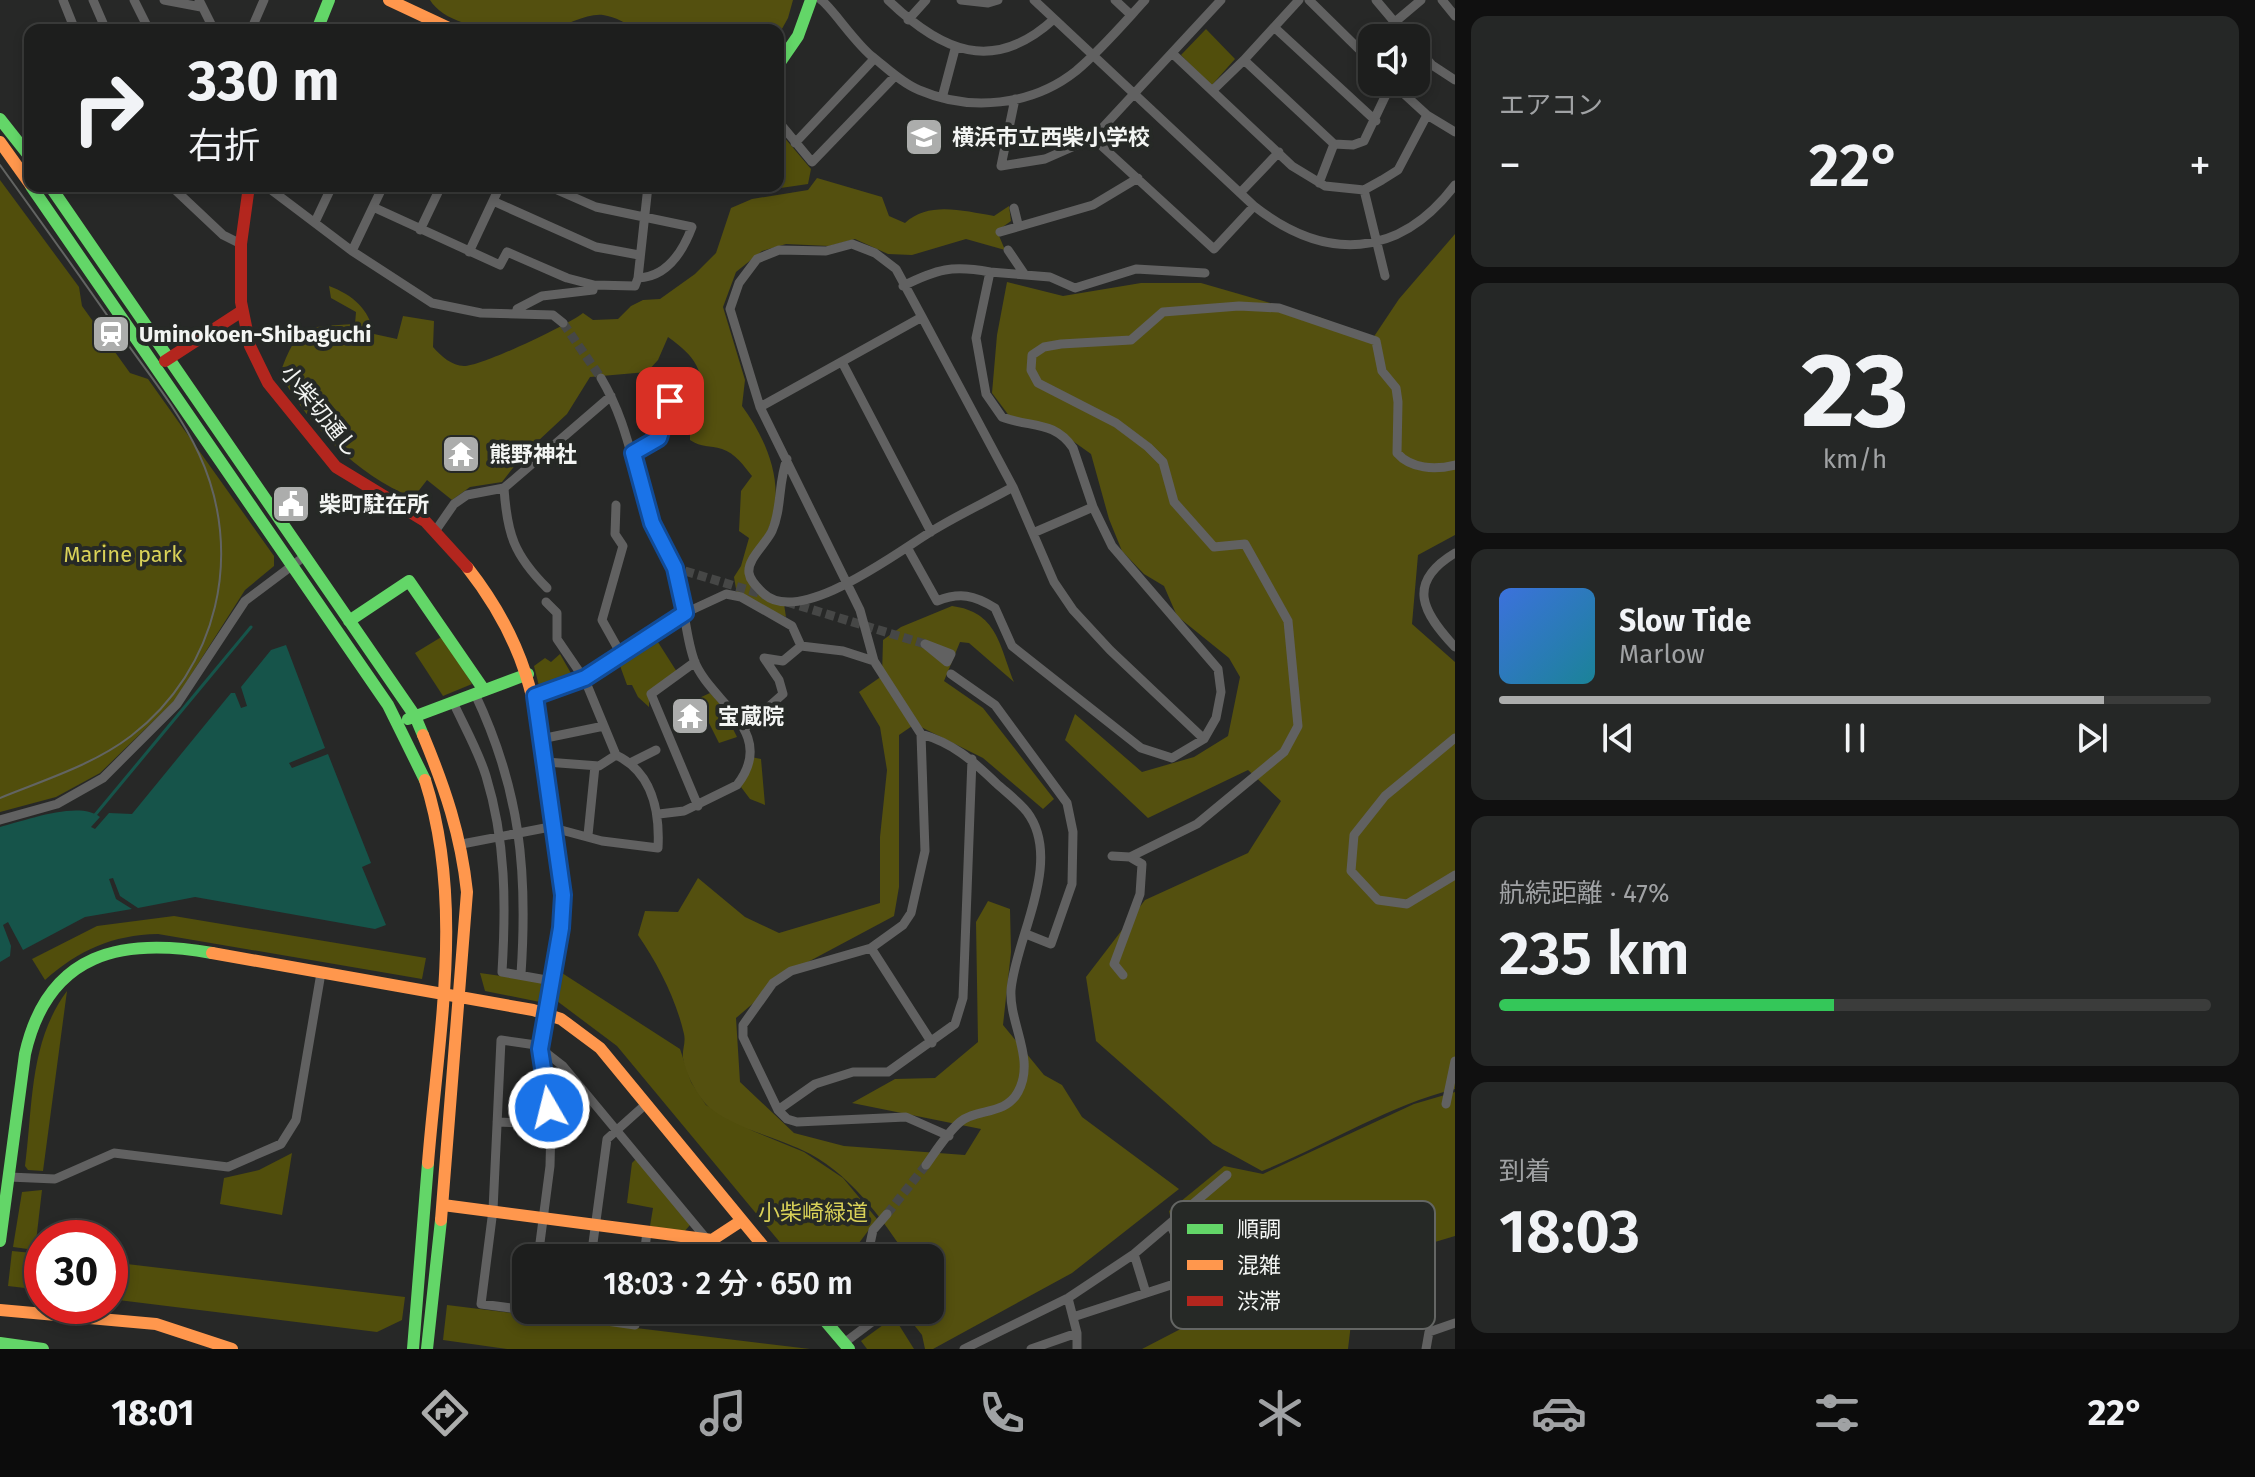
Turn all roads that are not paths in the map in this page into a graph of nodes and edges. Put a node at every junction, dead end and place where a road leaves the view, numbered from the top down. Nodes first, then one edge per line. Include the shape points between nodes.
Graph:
1 (63, 0) edge
2 (93, 0) edge
3 (134, 0) edge
4 (164, 0) edge
5 (264, 0) edge
6 (329, 0) edge
7 (811, 0) edge
8 (888, 0) edge
9 (926, 0) edge
10 (961, 0) edge
11 (998, 0) edge
12 (1034, 0) edge
13 (1115, 0) edge
14 (1145, 0) edge
15 (1221, 0) edge
16 (1299, 0) edge
17 (1309, 0) edge
18 (1376, 0) edge
19 (1421, 0) edge
20 (1442, 0) edge
21 (825, 1) edge
22 (398, 2) edge
23 (200, 3) edge
24 (1131, 15) junction
25 (1455, 16) edge
26 (1054, 19) junction
27 (908, 20) junction
28 (1395, 22) junction
29 (73, 24) edge
30 (103, 24) edge
31 (146, 24) edge
32 (211, 24) edge
33 (254, 24) edge
34 (319, 24) edge
35 (441, 24) edge
36 (1393, 24) edge
37 (1274, 27) junction
38 (1358, 48) edge
39 (955, 49) junction
40 (1172, 53) junction
41 (1093, 55) junction
42 (784, 56) edge
43 (874, 59) junction
44 (1244, 60) junction
45 (1430, 63) edge
46 (895, 76) junction
47 (1455, 80) edge
48 (1213, 90) junction
49 (1135, 94) junction
50 (1386, 96) edge
51 (1407, 96) edge
52 (942, 98) junction
53 (1015, 99) junction
54 (1427, 115) junction
55 (0, 119) edge
56 (1376, 121) junction
57 (784, 129) edge
58 (1455, 132) edge
59 (1093, 138) junction
60 (0, 142) edge
61 (795, 143) junction
62 (1334, 144) junction
63 (24, 149) edge
64 (1279, 152) junction
65 (1007, 166) junction
66 (24, 176) edge
67 (1138, 178) junction
68 (1007, 180) dead end
69 (1319, 183) junction
70 (1455, 185) edge
71 (1364, 190) junction
72 (35, 192) edge
73 (54, 192) edge
74 (177, 192) edge
75 (248, 192) edge
76 (274, 192) edge
77 (329, 192) edge
78 (380, 192) edge
79 (438, 192) edge
80 (497, 192) edge
81 (562, 192) edge
82 (647, 192) edge
83 (1240, 193) junction
84 (493, 201) junction
85 (1254, 206) junction
86 (373, 207) junction
87 (1014, 208) dead end
88 (644, 219) junction
89 (315, 222) junction
90 (1018, 224) junction
91 (420, 230) junction
92 (1000, 232) dead end
93 (1377, 241) junction
94 (241, 244) junction
95 (1008, 250) dead end
96 (352, 251) junction
97 (469, 252) junction
98 (639, 255) junction
99 (990, 272) junction
100 (1205, 273) dead end
101 (1025, 275) junction
102 (1385, 276) dead end
103 (638, 278) junction
104 (594, 285) junction
105 (903, 286) junction
106 (242, 311) junction
107 (517, 313) junction
108 (922, 317) junction
109 (563, 323) tunnel mouth
110 (169, 358) junction
111 (843, 364) junction
112 (157, 367) junction
113 (601, 378) tunnel mouth
114 (611, 396) junction
115 (670, 401) dead end
116 (760, 407) junction
117 (633, 453) junction
118 (787, 459) junction
119 (1455, 465) edge
120 (1013, 487) junction
121 (504, 488) junction
122 (616, 505) dead end
123 (1093, 507) junction
124 (931, 532) junction
125 (439, 533) junction
126 (1033, 533) junction
127 (908, 549) junction
128 (1455, 553) edge
129 (305, 556) junction
130 (292, 565) junction
131 (848, 584) junction
132 (547, 588) dead end
133 (546, 602) dead end
134 (789, 603) junction
135 (685, 613) junction
136 (349, 621) junction
137 (792, 626) junction
138 (801, 646) junction
139 (1455, 647) edge
140 (621, 654) junction
141 (874, 661) junction
142 (695, 662) junction
143 (528, 674) junction
144 (951, 674) dead end
145 (582, 678) junction
146 (479, 692) junction
147 (535, 696) junction
148 (453, 702) junction
149 (415, 716) junction
150 (399, 722) junction
151 (604, 726) junction
152 (746, 727) junction
153 (921, 734) junction
154 (1455, 738) edge
155 (541, 739) junction
156 (1204, 739) junction
157 (656, 750) dead end
158 (616, 755) junction
159 (972, 759) junction
160 (546, 762) junction
161 (632, 762) junction
162 (595, 766) junction
163 (698, 806) junction
164 (659, 814) junction
165 (0, 820) edge
166 (556, 827) junction
167 (520, 834) junction
168 (588, 835) junction
169 (501, 836) junction
170 (462, 844) junction
171 (1112, 856) dead end
172 (1130, 857) junction
173 (1455, 875) edge
174 (525, 902) junction
175 (506, 903) junction
176 (1026, 934) junction
177 (871, 948) junction
178 (321, 973) junction
179 (521, 974) junction
180 (1123, 975) dead end
181 (552, 981) junction
182 (442, 995) junction
183 (461, 998) junction
184 (546, 1013) junction
185 (932, 1043) junction
186 (540, 1049) junction
187 (1455, 1061) edge
188 (646, 1104) junction
189 (1446, 1104) dead end
190 (778, 1110) junction
191 (497, 1122) junction
192 (551, 1124) junction
193 (617, 1127) junction
194 (949, 1136) junction
195 (926, 1165) tunnel mouth
196 (1227, 1175) dead end
197 (9, 1177) junction
198 (1197, 1201) edge
199 (443, 1205) junction
200 (493, 1210) junction
201 (887, 1214) tunnel mouth
202 (544, 1217) junction
203 (741, 1221) junction
204 (596, 1223) junction
205 (1170, 1224) edge
206 (647, 1231) junction
207 (705, 1237) junction
208 (0, 1241) edge
209 (540, 1244) edge
210 (593, 1244) edge
211 (646, 1244) edge
212 (761, 1244) edge
213 (870, 1244) edge
214 (1134, 1254) junction
215 (1171, 1285) edge
216 (1146, 1293) junction
217 (1068, 1298) junction
218 (512, 1308) edge
219 (0, 1310) edge
220 (1073, 1317) junction
221 (1455, 1323) edge
222 (828, 1324) edge
223 (872, 1324) edge
224 (1077, 1333) junction
225 (0, 1343) edge
226 (846, 1346) edge
227 (43, 1349) edge
228 (232, 1349) edge
229 (413, 1349) edge
230 (427, 1349) edge
231 (964, 1349) edge
232 (1031, 1349) edge
233 (1077, 1349) edge
234 (1426, 1349) edge

1 - 29 street
2 - 30 street
3 - 31 street
4 - 23 street
5 - 33 street
6 - 34 main road
7 - 42 main road
8 - 27 street
9 - 27 street
10 - 11 street
12 - 26 street
13 - 24 street
14 - 24 street
15 - 40 street
16 - 37 street
17 - 38 street
18 - 28 street
19 - 28 street
20 - 25 street
21 - 43 street
22 - 35 main road
23 - 32 street
24 - 41 street
26 - 39 street via 1035,36 1003,49
26 - 41 street
27 - 39 street
28 - 36 street
37 - 44 street
37 - 56 street
39 - 52 street
40 - 48 street
40 - 49 street
41 - 49 street
41 - 53 street via 1060,82
43 - 46 street
43 - 61 street
44 - 48 street
44 - 62 street
45 - 47 street
46 - 52 street
46 - 61 street via 812,162
48 - 64 street
49 - 59 street
49 - 83 street
50 - 56 street
51 - 54 street
52 - 53 street via 981,103
53 - 65 street via 1001,166
54 - 58 street
54 - 71 street via 1398,170
55 - 63 main road
56 - 62 street via 1364,141
57 - 61 street
59 - 65 street via 1045,159
59 - 67 street
60 - 66 main road
62 - 69 street
64 - 69 street
64 - 83 street
65 - 68 street
67 - 85 street via 1214,249
67 - 90 street via 1093,205
69 - 71 street
70 - 93 street via 1423,220
71 - 93 street
72 - 112 main road
73 - 110 main road
74 - 94 street via 223,235
75 - 94 main road, 小柴切通し
76 - 89 street
77 - 89 street
78 - 86 street
79 - 91 street
80 - 84 street
81 - 88 street
82 - 88 street
83 - 85 street
84 - 97 street
84 - 98 street via 596,247
85 - 93 street via 1292,234 1317,242 1342,247
86 - 91 street
86 - 96 street
87 - 90 street
88 - 98 street
88 - 103 street via 692,227 683,250 665,268
89 - 96 street
90 - 92 street
91 - 97 street
93 - 102 street
94 - 106 main road, 小柴切通し
95 - 101 street
96 - 107 street via 432,303
97 - 104 street via 500,265 507,252
98 - 103 street
99 - 101 street
99 - 105 street via 959,267 933,271
99 - 123 street via 976,338 986,394 1002,417 1046,425 1065,437
100 - 101 street via 1136,269 1075,288 1050,277
103 - 104 street via 635,286
104 - 107 street via 593,290 542,296
105 - 108 street
105 - 116 street via 896,269 852,244 826,251 779,250 757,259 739,283 730,309
106 - 110 main road
106 - 125 main road, 小柴切通し via 250,346 268,383 327,458
107 - 109 street via 553,315
108 - 111 street
108 - 120 street
110 - 112 main road
110 - 129 main road
111 - 116 street
111 - 124 street
112 - 130 main road
113 - 114 street
114 - 117 street
114 - 121 street
115 - 117 street via 659,438
116 - 118 street
117 - 135 street via 652,523 680,570
118 - 131 street
118 - 134 street via 774,527 751,560 749,572 767,597
119 - 172 street via 1410,464 1397,453 1396,388 1382,371 1376,341 1279,308 1163,312 1131,340 1061,344 1032,355 1031,370 1038,383 1116,423 1163,462 1174,502 1214,547 1245,544 1288,621 1299,717 1284,752 1197,824
120 - 124 street
120 - 126 street
121 - 125 street via 467,495 454,504
121 - 132 street via 506,519 520,559
122 - 140 street via 615,534 623,546 602,620
123 - 126 street
123 - 156 street via 1112,546 1218,669 1220,706
124 - 127 street
125 - 143 main road via 497,605
126 - 156 street via 1073,610
127 - 131 street
127 - 156 street via 937,601 967,595 995,608 1012,646 1141,748 1172,758
128 - 139 street via 1429,575 1421,598 1430,621
129 - 130 street
129 - 136 main road
130 - 150 main road
130 - 165 street via 245,601 177,704 103,778 57,804
131 - 134 street
131 - 141 street
133 - 145 street via 557,613 557,639
134 - 137 street
135 - 137 street via 726,594
135 - 140 street
135 - 142 street
136 - 146 main road via 409,581
136 - 149 main road
137 - 138 street
138 - 141 street
138 - 152 street via 783,661 764,658 783,694
140 - 145 street
141 - 153 street
142 - 152 street
142 - 163 street via 651,694
143 - 146 main road
143 - 147 main road
144 - 176 street via 995,705 1067,803 1073,832 1072,884 1051,944
145 - 147 street
145 - 151 street
146 - 148 main road
146 - 167 street
147 - 155 main road
148 - 149 main road
148 - 169 street via 485,773
149 - 150 main road
149 - 170 main road via 444,780
150 - 182 main road via 430,793 445,855 448,917
151 - 155 street
151 - 158 street
152 - 163 street via 749,753 743,778
153 - 159 street via 948,742
153 - 177 street via 925,851 916,895 903,925
154 - 173 street via 1385,796 1354,835 1351,871 1378,900 1407,904
155 - 160 main road
157 - 161 street
158 - 161 street
158 - 162 street
159 - 176 street via 1023,808 1035,830 1038,883
159 - 185 street via 963,998 955,1024
160 - 162 street
160 - 166 main road
161 - 164 street via 642,772
162 - 168 street
163 - 164 street
164 - 168 street via 658,848
166 - 167 street
166 - 168 street
166 - 181 main road via 563,895
167 - 169 street
167 - 174 street
169 - 170 street
169 - 175 street
170 - 183 main road via 467,903
171 - 172 street
172 - 180 street via 1142,864 1140,894 1114,964
174 - 175 street
174 - 179 street
175 - 179 street via 502,972
176 - 194 street via 1011,991 1024,1066 1018,1092 990,1113 961,1120
177 - 185 street
177 - 190 street via 791,971 773,983 743,1025 747,1047
178 - 182 main road
178 - 197 street via 296,1120 281,1144 228,1167 114,1153 55,1179
178 - 197 main road via 142,943 112,949 82,966 53,991 33,1029
179 - 181 street
181 - 184 main road
182 - 183 main road
182 - 229 main road
183 - 184 main road
183 - 199 main road
184 - 186 street
184 - 188 main road via 600,1048
185 - 190 street via 888,1072 853,1072 815,1084
186 - 191 street via 501,1040
186 - 192 street
186 - 193 street via 563,1066
187 - 189 street
188 - 193 street
188 - 203 main road
190 - 194 street via 797,1122 906,1117
191 - 192 street
191 - 200 street
192 - 202 street
193 - 204 street via 607,1139
193 - 207 street
194 - 195 street
196 - 198 street
197 - 208 main road
199 - 200 main road
199 - 230 main road
200 - 202 main road
200 - 218 street via 481,1304
201 - 213 street via 873,1230
202 - 204 main road
202 - 209 street
203 - 207 main road via 716,1240
203 - 212 main road
204 - 206 main road
204 - 210 street
205 - 214 street
206 - 207 main road
206 - 211 street
214 - 216 street
214 - 217 street
215 - 216 street
216 - 220 street
217 - 220 street
217 - 231 street
219 - 228 main road via 177,1329
220 - 224 street
221 - 234 street via 1429,1332
222 - 226 main road
223 - 226 street
224 - 232 street
224 - 233 street
225 - 227 main road

